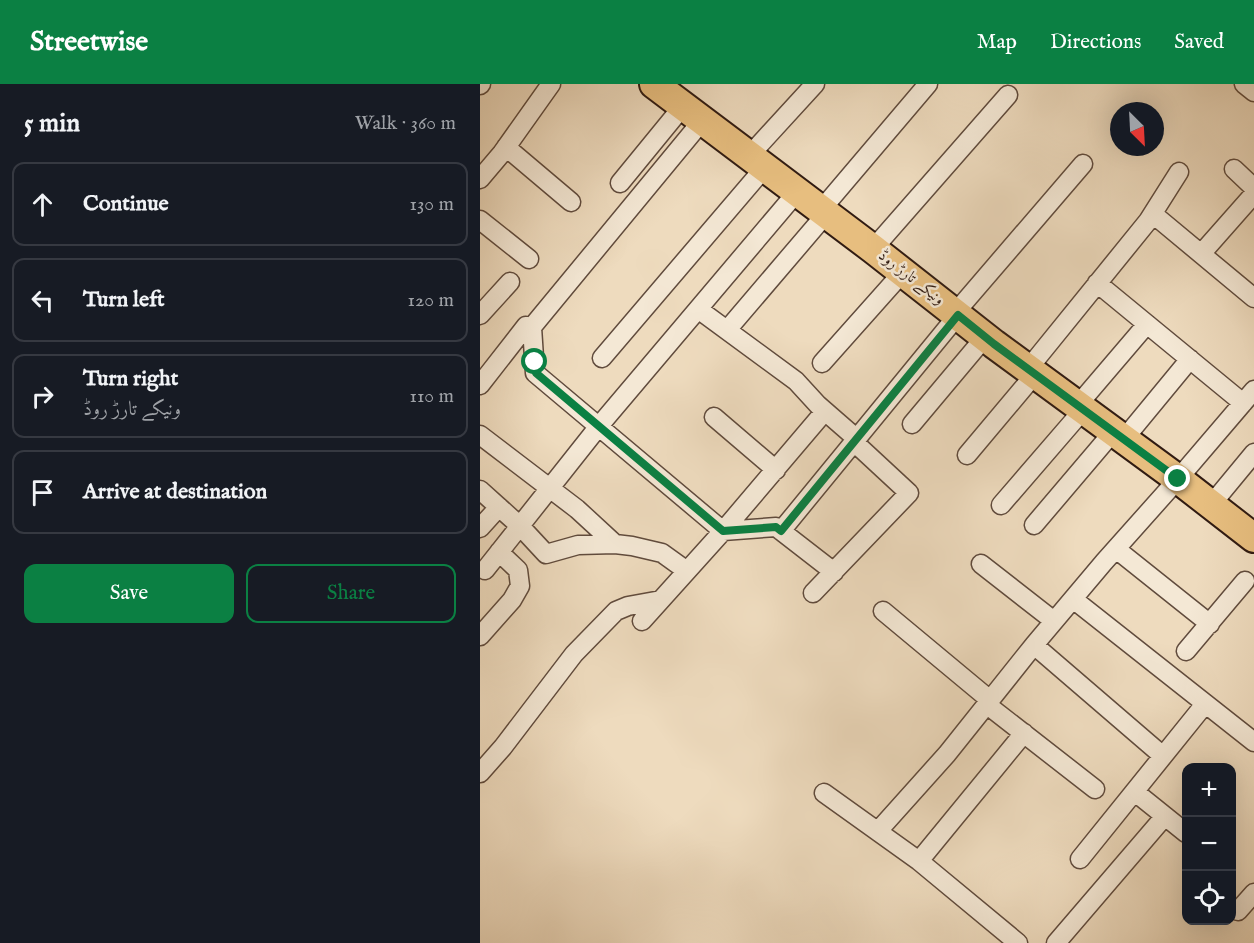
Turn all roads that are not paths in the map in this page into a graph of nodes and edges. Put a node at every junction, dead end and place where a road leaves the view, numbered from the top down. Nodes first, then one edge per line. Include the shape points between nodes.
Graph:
1 (551, 84) edge
2 (815, 84) edge
3 (928, 84) edge
4 (1244, 84) edge
5 (1254, 92) edge
6 (1008, 95) dead end
7 (679, 99) edge
8 (506, 147) junction
9 (757, 162) junction
10 (1083, 164) dead end
11 (1234, 170) dead end
12 (1179, 172) dead end
13 (480, 179) edge
14 (620, 183) dead end
15 (1254, 188) edge
16 (797, 192) junction
17 (1254, 194) edge
18 (571, 202) dead end
19 (824, 212) junction
20 (1153, 214) junction
21 (480, 220) edge
22 (873, 249) junction
23 (1201, 255) junction
24 (529, 259) dead end
25 (903, 272) junction
26 (510, 282) dead end
27 (1097, 283) junction
28 (1254, 298) edge
29 (698, 309) junction
30 (956, 314) junction
31 (480, 315) edge
32 (1147, 324) junction
33 (532, 327) junction
34 (727, 330) junction
35 (985, 337) junction
36 (602, 358) dead end
37 (1190, 359) junction
38 (822, 363) dead end
39 (1031, 371) junction
40 (480, 385) edge
41 (1249, 396) edge
42 (1080, 408) junction
43 (825, 411) junction
44 (714, 417) dead end
45 (912, 424) dead end
46 (599, 426) junction
47 (480, 435) edge
48 (1118, 436) junction
49 (855, 441) junction
50 (1254, 453) edge
51 (968, 455) dead end
52 (776, 470) junction
53 (1178, 479) junction
54 (550, 489) junction
55 (480, 490) edge
56 (1001, 505) dead end
57 (1211, 506) junction
58 (499, 507) junction
59 (1034, 525) dead end
60 (520, 526) junction
61 (480, 528) edge
62 (723, 531) junction
63 (781, 531) junction
64 (1254, 538) edge
65 (615, 544) junction
66 (1116, 549) junction
67 (500, 552) junction
68 (981, 564) dead end
69 (485, 570) dead end
70 (687, 571) junction
71 (834, 572) junction
72 (1245, 581) dead end
73 (813, 593) dead end
74 (1073, 599) junction
75 (661, 600) junction
76 (883, 611) dead end
77 (642, 621) dead end
78 (1054, 621) junction
79 (1210, 624) junction
80 (480, 636) edge
81 (1034, 645) junction
82 (1186, 651) dead end
83 (988, 702) junction
84 (1205, 704) junction
85 (1024, 733) junction
86 (1254, 742) edge
87 (1163, 756) junction
88 (480, 773) edge
89 (1095, 789) dead end
90 (1135, 792) junction
91 (824, 793) dead end
92 (1165, 816) junction
93 (1182, 830) edge
94 (878, 831) junction
95 (1080, 859) dead end
96 (919, 861) junction
97 (1254, 893) edge
98 (1238, 911) dead end
99 (1014, 942) edge
100 (1056, 943) edge

1 - 8 street
2 - 9 street
3 - 19 street
4 - 5 street
6 - 22 street
7 - 9 main road, ونیکے تارڑ روڈ
7 - 14 street
7 - 33 street
8 - 13 street
8 - 18 street
9 - 16 main road, ونیکے تارڑ روڈ
9 - 36 street
10 - 30 street
11 - 15 street
12 - 20 street
16 - 19 main road, ونیکے تارڑ روڈ
16 - 29 street
17 - 23 street
19 - 22 main road, ونیکے تارڑ روڈ
19 - 34 street
20 - 23 street
20 - 27 street
21 - 24 street
22 - 25 main road, ونیکے تارڑ روڈ
23 - 28 street
25 - 30 main road, ونیکے تارڑ روڈ
25 - 38 street
26 - 31 street
27 - 32 street
27 - 39 street
29 - 34 street
29 - 46 street
30 - 35 main road, ونیکے تارڑ روڈ
30 - 49 street
32 - 37 street
32 - 42 street
33 - 40 street via 526,326
33 - 46 street via 536,373
34 - 43 street via 796,381
35 - 39 main road, ونیکے تارڑ روڈ
35 - 45 street
37 - 41 street
37 - 48 street
39 - 42 main road, ونیکے تارڑ روڈ
39 - 51 street
41 - 53 street
42 - 48 main road, ونیکے تارڑ روڈ
42 - 56 street
43 - 49 street
43 - 52 street
44 - 52 street
46 - 54 street
46 - 62 street
47 - 54 street
48 - 53 main road, ونیکے تارڑ روڈ
48 - 59 street
49 - 63 street
49 - 71 street via 909,493
50 - 57 street
52 - 62 street
53 - 57 main road, ونیکے تارڑ روڈ
53 - 66 street
54 - 60 street
54 - 65 street
55 - 58 street
57 - 64 main road, ونیکے تارڑ روڈ
58 - 60 street
58 - 61 street
60 - 65 street via 546,554 578,545
60 - 67 street
62 - 63 street via 776,527
62 - 70 street
63 - 71 street
65 - 70 street via 662,553
66 - 74 street
66 - 79 street
67 - 69 street
67 - 80 street via 518,570 520,586
68 - 78 street
70 - 75 street
71 - 73 street
72 - 79 street
74 - 78 street
74 - 84 street
75 - 77 street
75 - 88 street via 616,610 574,654
76 - 83 street
78 - 81 street
79 - 82 street
81 - 83 street
81 - 87 street
83 - 85 street
83 - 94 street
84 - 86 street
84 - 87 street
85 - 89 street
85 - 96 street
87 - 90 street
90 - 92 street
90 - 95 street
91 - 94 street
92 - 93 street
92 - 100 street
94 - 96 street
96 - 99 street
97 - 98 street

